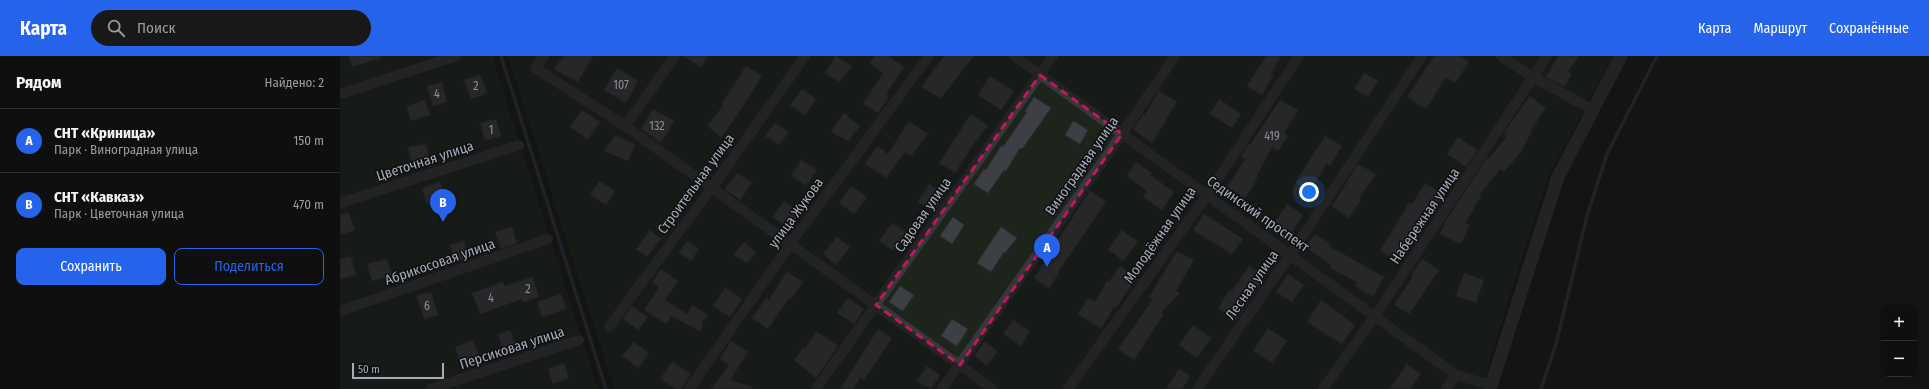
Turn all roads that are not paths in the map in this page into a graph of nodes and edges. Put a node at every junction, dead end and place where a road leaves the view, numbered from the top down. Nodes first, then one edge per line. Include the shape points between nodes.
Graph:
1 (456, 56) edge
2 (544, 56) edge
3 (675, 56) edge
4 (805, 56) edge
5 (928, 56) edge
6 (1014, 56) edge
7 (1052, 56) edge
8 (1175, 56) edge
9 (1299, 56) edge
10 (1422, 56) edge
11 (1501, 56) edge
12 (1547, 56) edge
13 (1621, 56) edge
14 (1040, 75) junction
15 (1533, 77) junction
16 (340, 94) edge
17 (1593, 110) junction
18 (625, 126) junction
19 (1122, 134) junction
20 (519, 145) dead end
21 (711, 189) junction
22 (1207, 195) junction
23 (340, 203) edge
24 (548, 239) dead end
25 (791, 243) junction
26 (1290, 255) junction
27 (876, 305) junction
28 (340, 310) edge
29 (1375, 316) junction
30 (609, 327) dead end
31 (579, 340) dead end
32 (960, 365) junction
33 (1456, 375) junction
34 (1490, 387) edge
35 (430, 389) edge
36 (689, 389) edge
37 (816, 389) edge
38 (942, 389) edge
39 (993, 389) edge
40 (1068, 389) edge
41 (1197, 389) edge
42 (1323, 389) edge
43 (1446, 389) edge

1 - 16 street
2 - 18 street via 535,68
3 - 18 street
4 - 21 street, Строительная улица
5 - 25 street, улица Жукова
6 - 14 street, Сединский проспект
7 - 14 street, Садовая улица
8 - 19 street, Виноградная улица
9 - 22 street, Молодёжная улица
10 - 26 street, Лесная улица
11 - 15 street
12 - 15 street, Набережная улица
13 - 17 street
14 - 19 street, Сединский проспект
14 - 27 street, Садовая улица
15 - 17 street
15 - 29 street, Набережная улица
17 - 34 street via 1558,177
18 - 21 street
19 - 22 street, Сединский проспект
19 - 32 street, Виноградная улица
20 - 23 street, Цветочная улица
21 - 25 street
21 - 30 street, Строительная улица
22 - 26 street, Сединский проспект
22 - 40 street, Молодёжная улица
24 - 28 street, Абрикосовая улица
25 - 27 street
25 - 36 street, улица Жукова
26 - 29 street, Сединский проспект
26 - 41 street, Лесная улица
27 - 32 street
27 - 37 street, Садовая улица
29 - 33 street, Сединский проспект
29 - 42 street, Набережная улица
31 - 35 street, Персиковая улица
32 - 38 street, Виноградная улица
32 - 39 street
33 - 34 street, Сединский проспект
33 - 43 street

